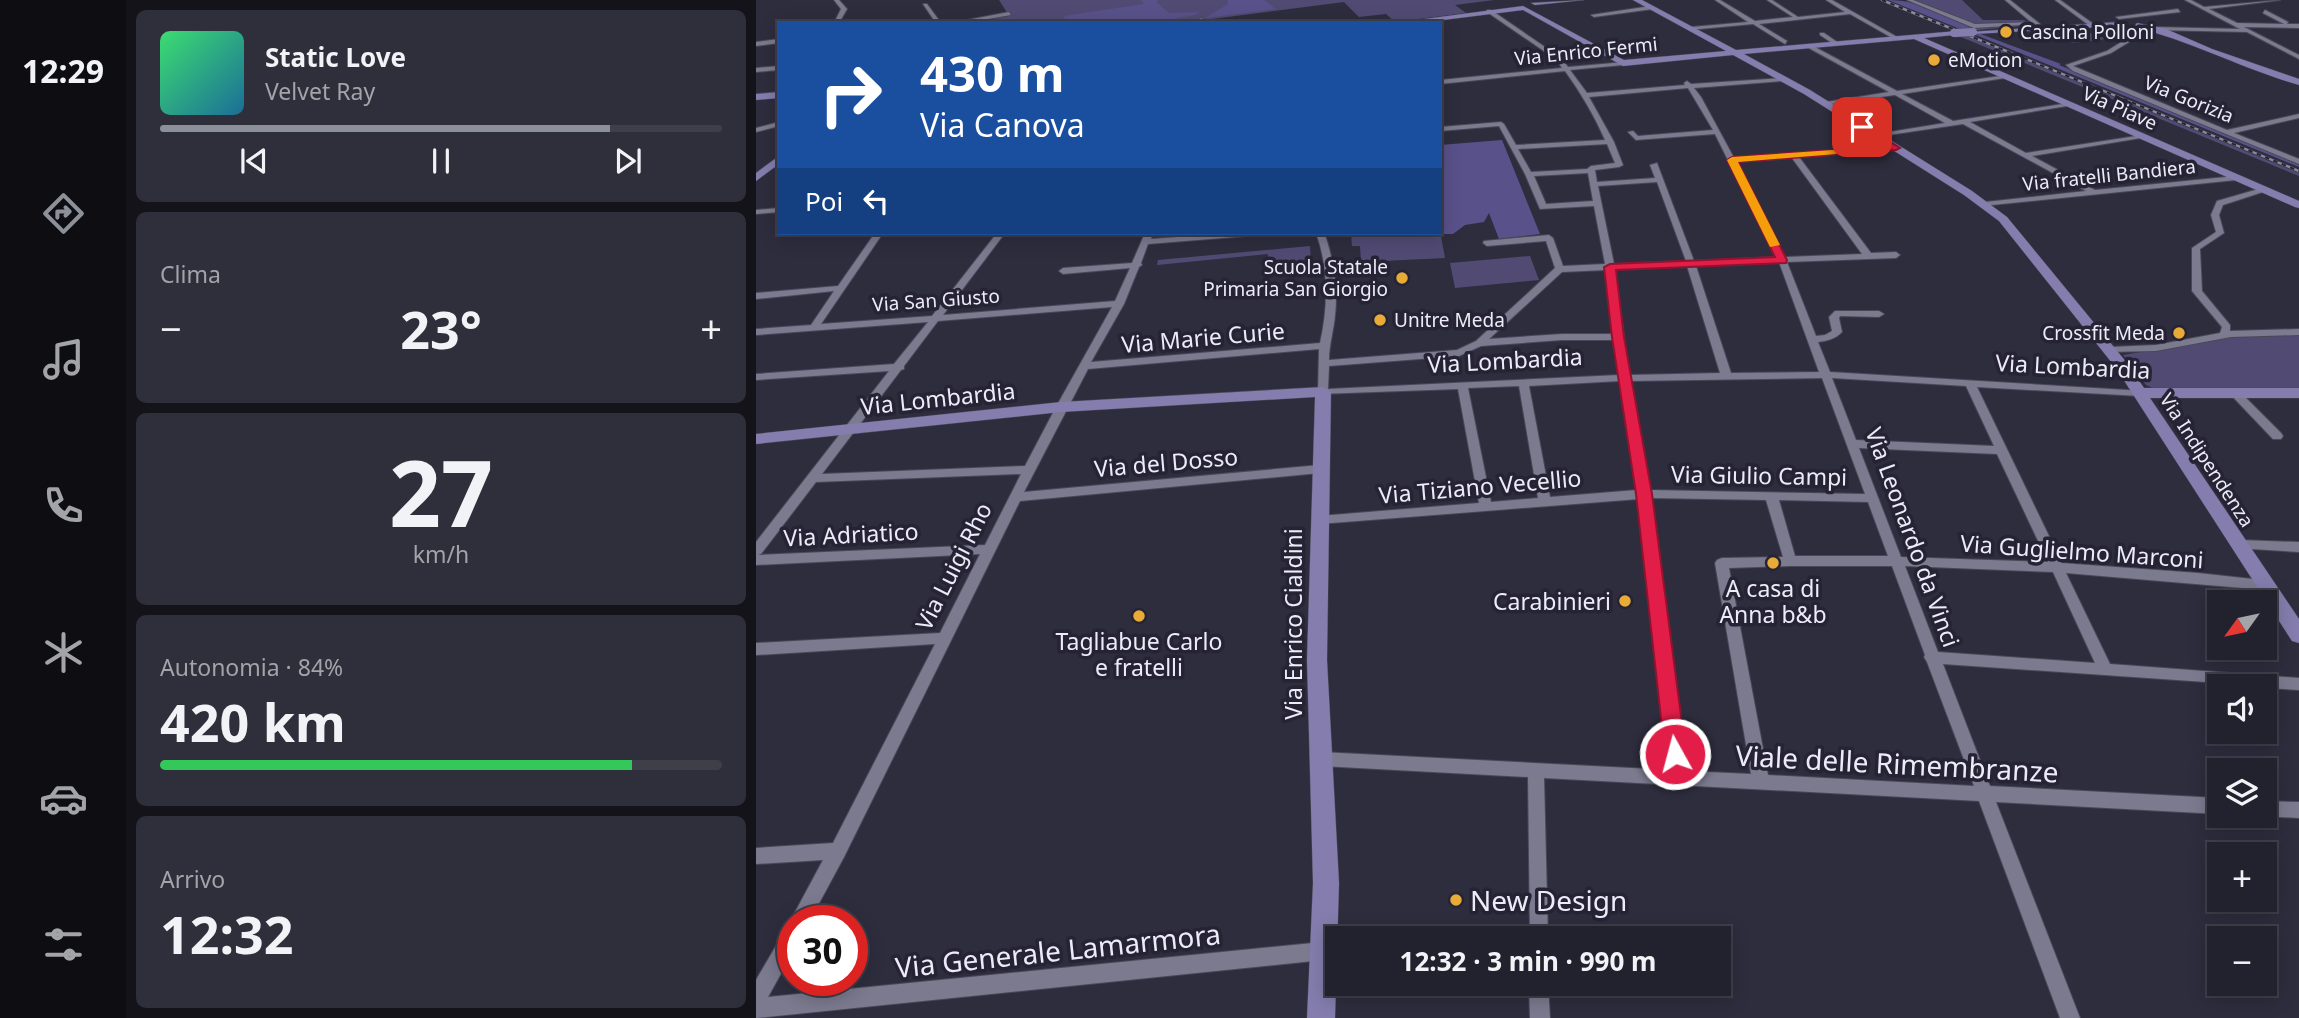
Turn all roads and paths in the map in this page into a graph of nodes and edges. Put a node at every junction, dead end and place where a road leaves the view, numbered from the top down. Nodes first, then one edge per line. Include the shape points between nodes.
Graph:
1 (836, 0) edge
2 (1580, 0) edge
3 (1636, 0) edge
4 (1717, 0) edge
5 (1769, 0) edge
6 (1828, 0) edge
7 (1909, 0) edge
8 (2007, 0) edge
9 (2057, 0) edge
10 (2187, 0) edge
11 (2278, 0) edge
12 (1522, 4) edge
13 (925, 5) dead end
14 (1651, 8) junction
15 (2204, 8) junction
16 (1489, 11) junction
17 (2146, 11) dead end
18 (2168, 11) junction
19 (2178, 12) dead end
20 (2265, 12) dead end
21 (1848, 13) junction
22 (1009, 14) dead end
23 (1594, 15) dead end
24 (1796, 18) junction
25 (837, 21) edge
26 (937, 21) edge
27 (965, 21) edge
28 (1413, 21) edge
29 (1750, 22) junction
30 (1737, 24) junction
31 (2038, 25) junction
32 (2095, 25) junction
33 (2235, 25) junction
34 (2291, 26) junction
35 (2129, 27) junction
36 (2299, 28) edge
37 (1747, 29) dead end
38 (1690, 30) junction
39 (2246, 31) junction
40 (2172, 33) junction
41 (1822, 34) dead end
42 (1896, 38) junction
43 (1868, 40) junction
44 (1927, 40) junction
45 (777, 41) edge
46 (1786, 41) dead end
47 (756, 44) edge
48 (1837, 44) junction
49 (1809, 46) junction
50 (1734, 53) junction
51 (2299, 57) edge
52 (1623, 63) junction
53 (777, 68) edge
54 (1565, 69) junction
55 (756, 70) edge
56 (2005, 76) junction
57 (1779, 77) junction
58 (1442, 82) edge
59 (2299, 82) edge
60 (1689, 84) junction
61 (1584, 93) junction
62 (1895, 93) junction
63 (777, 95) edge
64 (756, 97) edge
65 (1826, 104) junction
66 (2067, 104) junction
67 (2299, 116) edge
68 (1963, 121) junction
69 (1951, 123) junction
70 (777, 125) edge
71 (1442, 129) edge
72 (756, 130) edge
73 (1630, 132) dead end
74 (1717, 132) junction
75 (2228, 132) junction
76 (1877, 136) junction
77 (2141, 136) junction
78 (1611, 142) junction
79 (1514, 147) junction
80 (1896, 148) junction
81 (1794, 155) junction
82 (2024, 155) junction
83 (1732, 160) junction
84 (777, 161) edge
85 (2299, 162) edge
86 (1619, 165) joint
87 (1654, 165) dead end
88 (1591, 171) junction
89 (1529, 174) junction
90 (2236, 177) junction
91 (756, 178) edge
92 (1660, 180) junction
93 (1594, 184) junction
94 (2265, 190) junction
95 (2093, 192) junction
96 (1598, 202) junction
97 (1985, 204) junction
98 (2299, 205) edge
99 (777, 210) edge
100 (756, 212) edge
101 (878, 235) edge
102 (999, 235) edge
103 (1204, 235) edge
104 (1322, 235) edge
105 (1148, 237) edge
106 (1487, 243) dead end
107 (1896, 254) dead end
108 (1868, 256) junction
109 (1782, 260) junction
110 (1691, 264) junction
111 (1138, 265) junction
112 (1610, 267) junction
113 (1560, 269) junction
114 (1063, 271) dead end
115 (841, 288) junction
116 (756, 296) edge
117 (1119, 304) junction
118 (1879, 314) dead end
119 (937, 318) junction
120 (814, 327) junction
121 (756, 332) edge
122 (2299, 332) edge
123 (2224, 335) junction
124 (1618, 337) junction
125 (1813, 339) junction
126 (1479, 343) junction
127 (1324, 346) junction
128 (2110, 350) junction
129 (1324, 363) junction
130 (1085, 366) junction
131 (900, 367) junction
132 (1726, 375) junction
133 (1826, 375) junction
134 (756, 377) edge
135 (1625, 378) junction
136 (1523, 382) junction
137 (1970, 384) junction
138 (1462, 385) junction
139 (1323, 392) junction
140 (2140, 393) junction
141 (2235, 393) junction
142 (2299, 393) edge
143 (1061, 407) junction
144 (849, 430) junction
145 (2277, 436) dead end
146 (756, 439) edge
147 (1853, 444) junction
148 (2001, 450) junction
149 (1320, 469) junction
150 (1029, 470) junction
151 (812, 478) junction
152 (1644, 494) junction
153 (1771, 495) junction
154 (1016, 497) junction
155 (1874, 498) junction
156 (1545, 502) junction
157 (1486, 507) junction
158 (1319, 520) junction
159 (2240, 545) junction
160 (2299, 547) edge
161 (990, 548) junction
162 (756, 551) edge
163 (756, 560) edge
164 (1896, 560) junction
165 (1790, 561) junction
166 (2059, 569) junction
167 (2266, 585) junction
168 (2299, 635) edge
169 (944, 638) junction
170 (756, 649) edge
171 (1931, 657) junction
172 (2106, 670) junction
173 (2299, 684) edge
174 (1321, 759) junction
175 (1536, 770) junction
176 (1679, 778) junction
177 (1761, 783) junction
178 (1985, 794) junction
179 (2207, 805) edge
180 (2277, 809) edge
181 (2299, 810) edge
182 (838, 851) junction
183 (756, 856) edge
184 (808, 905) edge
185 (1539, 926) edge
186 (1323, 951) junction
187 (777, 962) edge
188 (1539, 996) edge
189 (756, 999) edge
190 (756, 1008) edge
191 (1321, 1018) edge
192 (1540, 1018) edge
193 (2070, 1018) edge

1 - 25 street via 844,9
2 - 12 street
3 - 14 street, Via Indipendenza
4 - 29 street
5 - 24 street
6 - 21 street
7 - 31 street via 1977,27
8 - 31 street
9 - 32 street
10 - 15 street
11 - 15 street
12 - 16 street
12 - 52 street
13 - 26 street
14 - 23 street
14 - 38 street, Via Indipendenza
15 - 18 street
15 - 33 street
16 - 28 street
16 - 54 street via 1559,59
17 - 18 street
18 - 19 street
18 - 35 street
20 - 34 street
21 - 24 street
21 - 42 street
22 - 27 street
24 - 29 street
29 - 30 street
29 - 46 street
30 - 37 street
30 - 38 street
31 - 32 street
31 - 44 street, bridge
32 - 35 street
33 - 34 street
33 - 39 street
34 - 36 street
35 - 40 street
35 - 40 street
35 - 75 street, Via Gorizia via 2109,52 2069,65
38 - 50 street, Via Indipendenza
39 - 40 street
39 - 51 street
40 - 59 street
41 - 48 street
42 - 43 street
42 - 44 street
43 - 44 street
43 - 48 street, Via Enrico Fermi
44 - 56 street, Via Piave
45 - 47 street
48 - 49 street, Via Enrico Fermi
49 - 50 street, Via Enrico Fermi
49 - 62 street
50 - 52 street, Via Enrico Fermi
50 - 57 street, Via Indipendenza
52 - 54 street, Via Enrico Fermi
53 - 55 street
54 - 58 street, Via Enrico Fermi
54 - 61 street
56 - 62 street
56 - 66 street, Via Piave
57 - 60 street
57 - 65 street, Via Indipendenza
60 - 61 street
60 - 74 street, Via Leonardo da Vinci
61 - 78 street
62 - 65 street
62 - 69 street
63 - 64 street
65 - 76 street, Via Indipendenza
66 - 68 street
66 - 77 street, Via Piave
67 - 75 street
68 - 69 street
68 - 82 street
69 - 76 street
70 - 72 street
71 - 79 street via 1501,124
73 - 74 street via 1636,138
74 - 83 street, Via Leonardo da Vinci
75 - 85 street, Via Gorizia
76 - 80 street, Via Indipendenza
77 - 82 street
77 - 90 street, Via Piave
78 - 79 street
78 - 86 street
79 - 89 street
80 - 81 street
80 - 97 street, Via Indipendenza
81 - 83 street
81 - 108 street
82 - 95 street
83 - 109 street, Via Leonardo da Vinci
84 - 91 street
86 - 88 street
87 - 92 street
88 - 89 street
88 - 93 street
89 - 96 street via 1543,207
90 - 94 street, Via Piave
90 - 95 street, Via fratelli Bandiera
92 - 93 street
92 - 110 street
93 - 96 street
94 - 98 street, Via Piave
94 - 123 street via 2220,203 2215,215 2220,233 2196,248 2195,287 2227,327
95 - 97 street, Via fratelli Bandiera
96 - 112 street
97 - 128 street, Via Indipendenza via 2008,225
99 - 100 street
101 - 115 street
102 - 119 street
103 - 105 street
104 - 127 street, Via Enrico Cialdini via 1331,314
105 - 111 street, Via Luigi Rho
106 - 113 street via 1549,238
107 - 108 street
108 - 109 street
109 - 110 street
109 - 125 street, Via Leonardo da Vinci
110 - 112 street
110 - 132 street
111 - 114 street
111 - 117 street, Via Luigi Rho
112 - 113 street
112 - 124 street
113 - 126 street
115 - 116 street
115 - 120 street
117 - 119 street, Via San Giusto
117 - 130 street, Via Luigi Rho
118 - 125 street via 1838,313 1834,317 1837,332
119 - 120 street, Via San Giusto
119 - 131 street
120 - 121 street, Via San Giusto
122 - 123 street
123 - 128 street via 2156,348
124 - 126 street
124 - 135 street
125 - 133 street, Via Leonardo da Vinci
126 - 129 street via 1460,353
127 - 129 street, Via Enrico Cialdini
127 - 130 street, Via Marie Curie
128 - 140 street, Via Indipendenza
129 - 139 street, Via Enrico Cialdini
130 - 143 street, Via Luigi Rho
131 - 134 street
131 - 144 street
132 - 133 street, Via Lombardia
132 - 135 street, Via Lombardia
133 - 137 street, Via Lombardia
133 - 147 street, Via Leonardo da Vinci
135 - 136 street, Via Lombardia
135 - 152 street
136 - 138 street, Via Lombardia
136 - 156 street
137 - 140 street, Via Lombardia
137 - 148 street
138 - 139 street, Via Lombardia
138 - 157 street
139 - 143 street, Via Lombardia
139 - 149 street, Via Enrico Cialdini
140 - 141 street, Via Lombardia
140 - 159 street, Via Indipendenza
141 - 142 street, Via Lombardia
141 - 145 street
143 - 144 street, Via Lombardia
143 - 150 street, Via Luigi Rho
144 - 146 street, Via Lombardia
144 - 151 street
147 - 148 street
147 - 155 street, Via Leonardo da Vinci
148 - 166 street
149 - 154 street, Via del Dosso
149 - 158 street, Via Enrico Cialdini
150 - 151 street
150 - 154 street, Via Luigi Rho
151 - 162 street
152 - 153 street, Via Giulio Campi
152 - 156 street, Via Tiziano Vecellio
152 - 176 street
153 - 155 street, Via Giulio Campi
153 - 165 street
154 - 161 street, Via Luigi Rho
155 - 164 street, Via Leonardo da Vinci
156 - 157 street, Via Tiziano Vecellio
157 - 158 street, Via Tiziano Vecellio
158 - 174 street, Via Enrico Cialdini
159 - 160 street
159 - 167 street, Via Indipendenza
161 - 163 street, Via Adriatico
161 - 169 street, Via Luigi Rho
164 - 165 street, Via Guglielmo Marconi
164 - 166 street, Via Guglielmo Marconi
164 - 171 street, Via Leonardo da Vinci
165 - 177 street, Via Guglielmo Marconi via 1722,563
166 - 167 street, Via Guglielmo Marconi
166 - 172 street
167 - 168 street, Via Indipendenza
169 - 170 street
169 - 182 street, Via Luigi Rho
171 - 172 street
171 - 178 street, Via Leonardo da Vinci
172 - 173 street
174 - 175 street, Viale delle Rimembranze
174 - 186 street, Via Enrico Cialdini via 1326,883
175 - 176 street, Viale delle Rimembranze
175 - 185 street
176 - 177 street, Viale delle Rimembranze
177 - 178 street, Viale delle Rimembranze
178 - 179 street, Viale delle Rimembranze
178 - 193 street, Via Leonardo da Vinci
180 - 181 street
182 - 183 street
182 - 184 street, Via Luigi Rho
186 - 190 street, Via Generale Lamarmora
186 - 191 street, Via Enrico Cialdini
187 - 189 street
188 - 192 street

